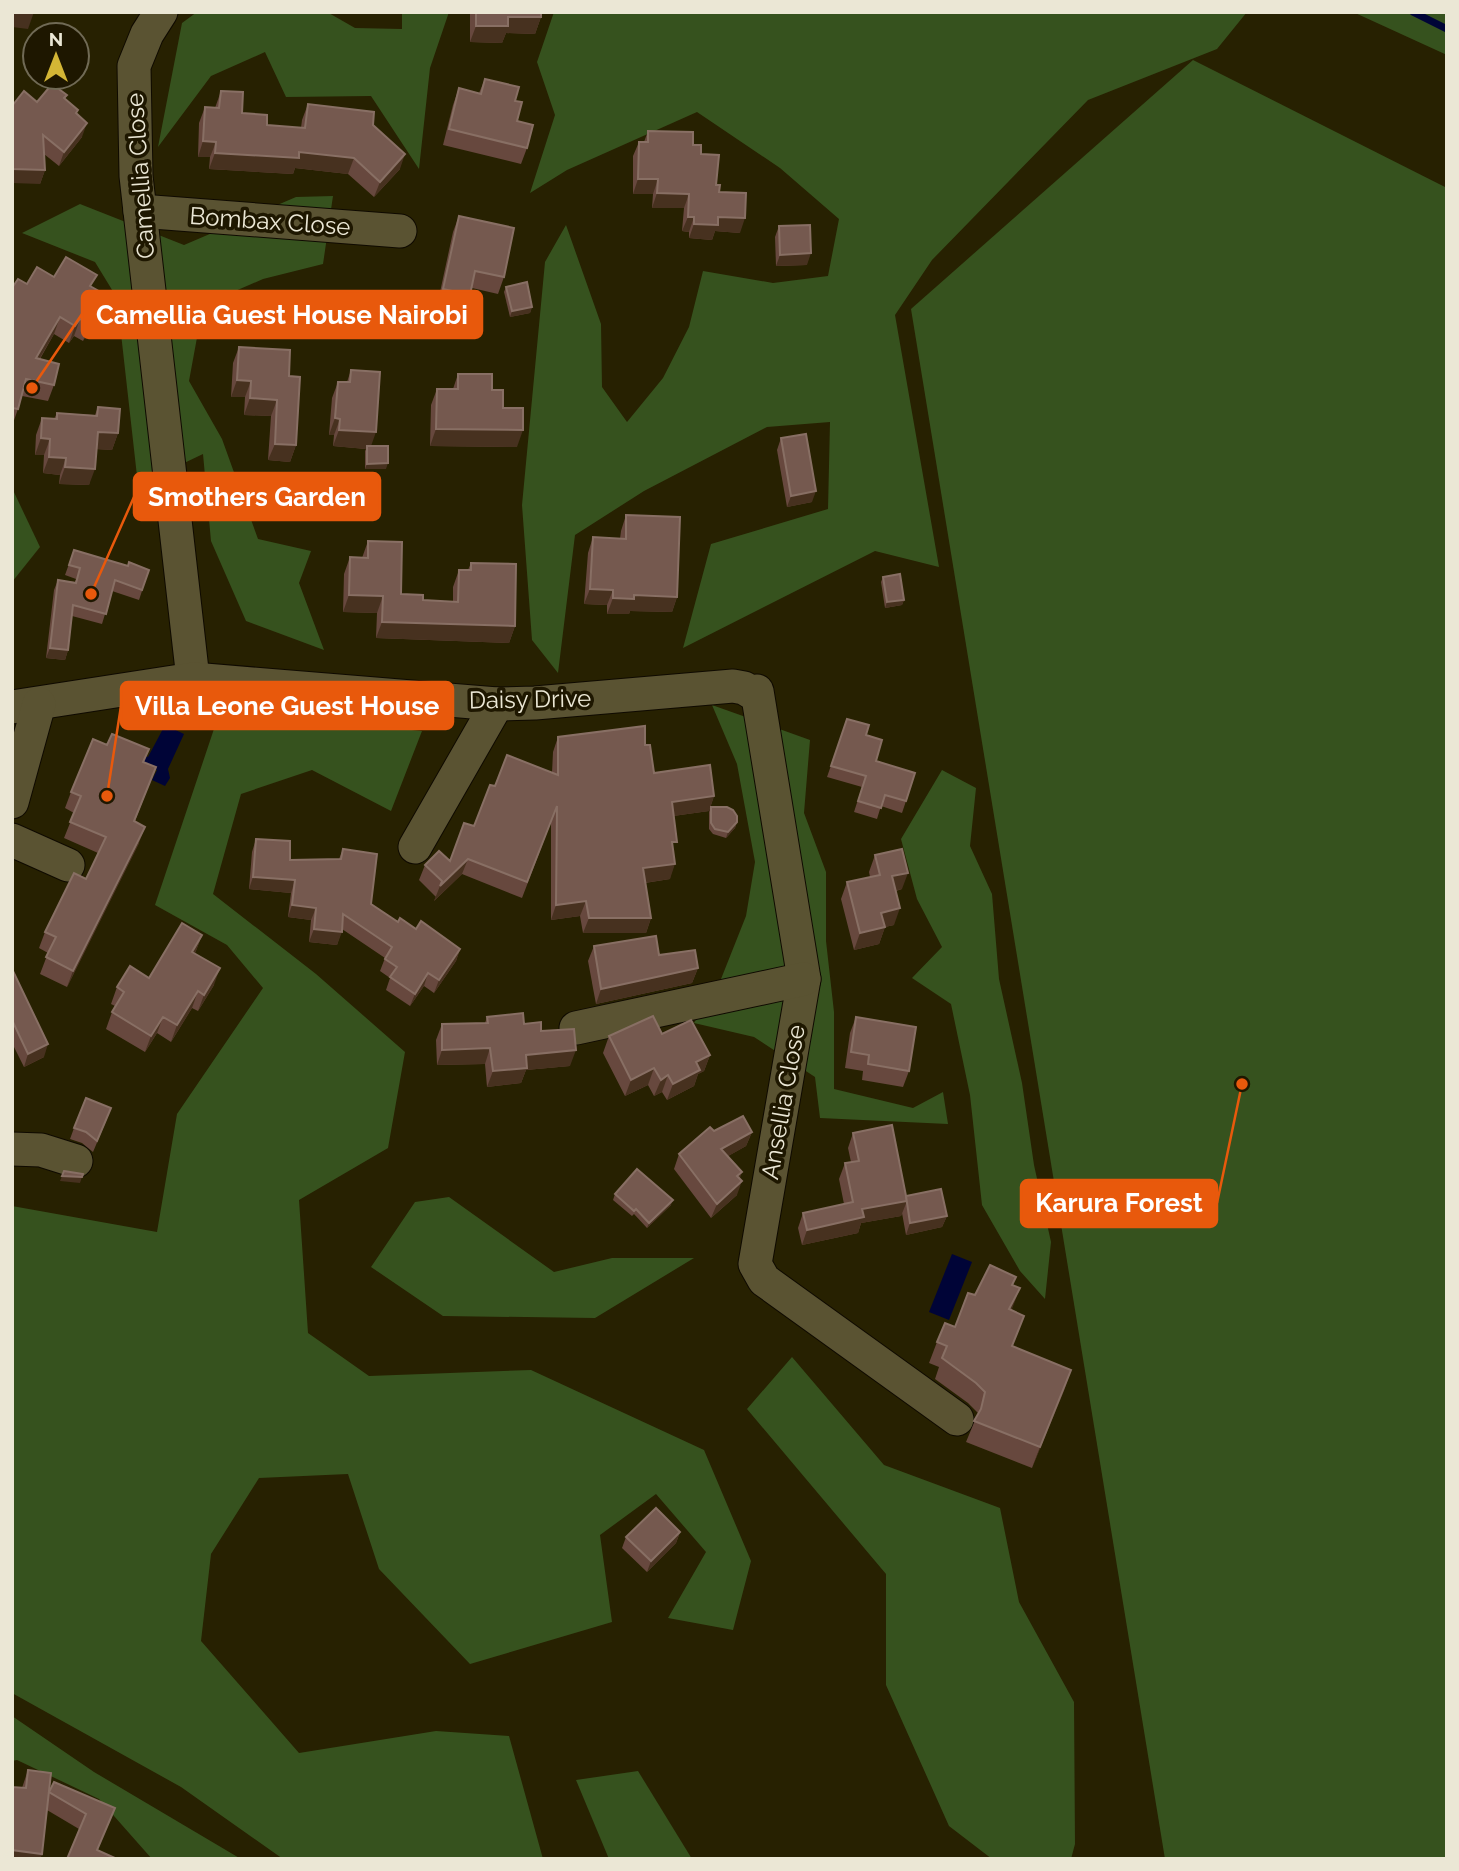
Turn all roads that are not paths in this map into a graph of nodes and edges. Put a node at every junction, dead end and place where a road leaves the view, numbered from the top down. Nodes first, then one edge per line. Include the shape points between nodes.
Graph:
1 (160, 12) edge
2 (140, 211) junction
3 (400, 231) dead end
4 (193, 679) junction
5 (754, 694) joint
6 (497, 704) junction
7 (26, 706) edge
8 (12, 802) edge
9 (12, 839) edge
10 (415, 847) dead end
11 (68, 865) dead end
12 (804, 979) junction
13 (576, 1028) edge
14 (12, 1149) edge
15 (76, 1161) dead end
16 (957, 1419) dead end

1 - 2 street, Camellia Close via 134,66
2 - 3 street, Bombax Close
2 - 4 street, Camellia Close
4 - 6 street, Daisy Drive
4 - 7 street, Daisy Drive
5 - 6 street, Daisy Drive via 733,687
5 - 12 street, Ansellia Close via 757,691
6 - 10 street
7 - 8 street
9 - 11 street
12 - 13 street
12 - 16 street, Ansellia Close via 755,1264 764,1280
14 - 15 street via 41,1150

